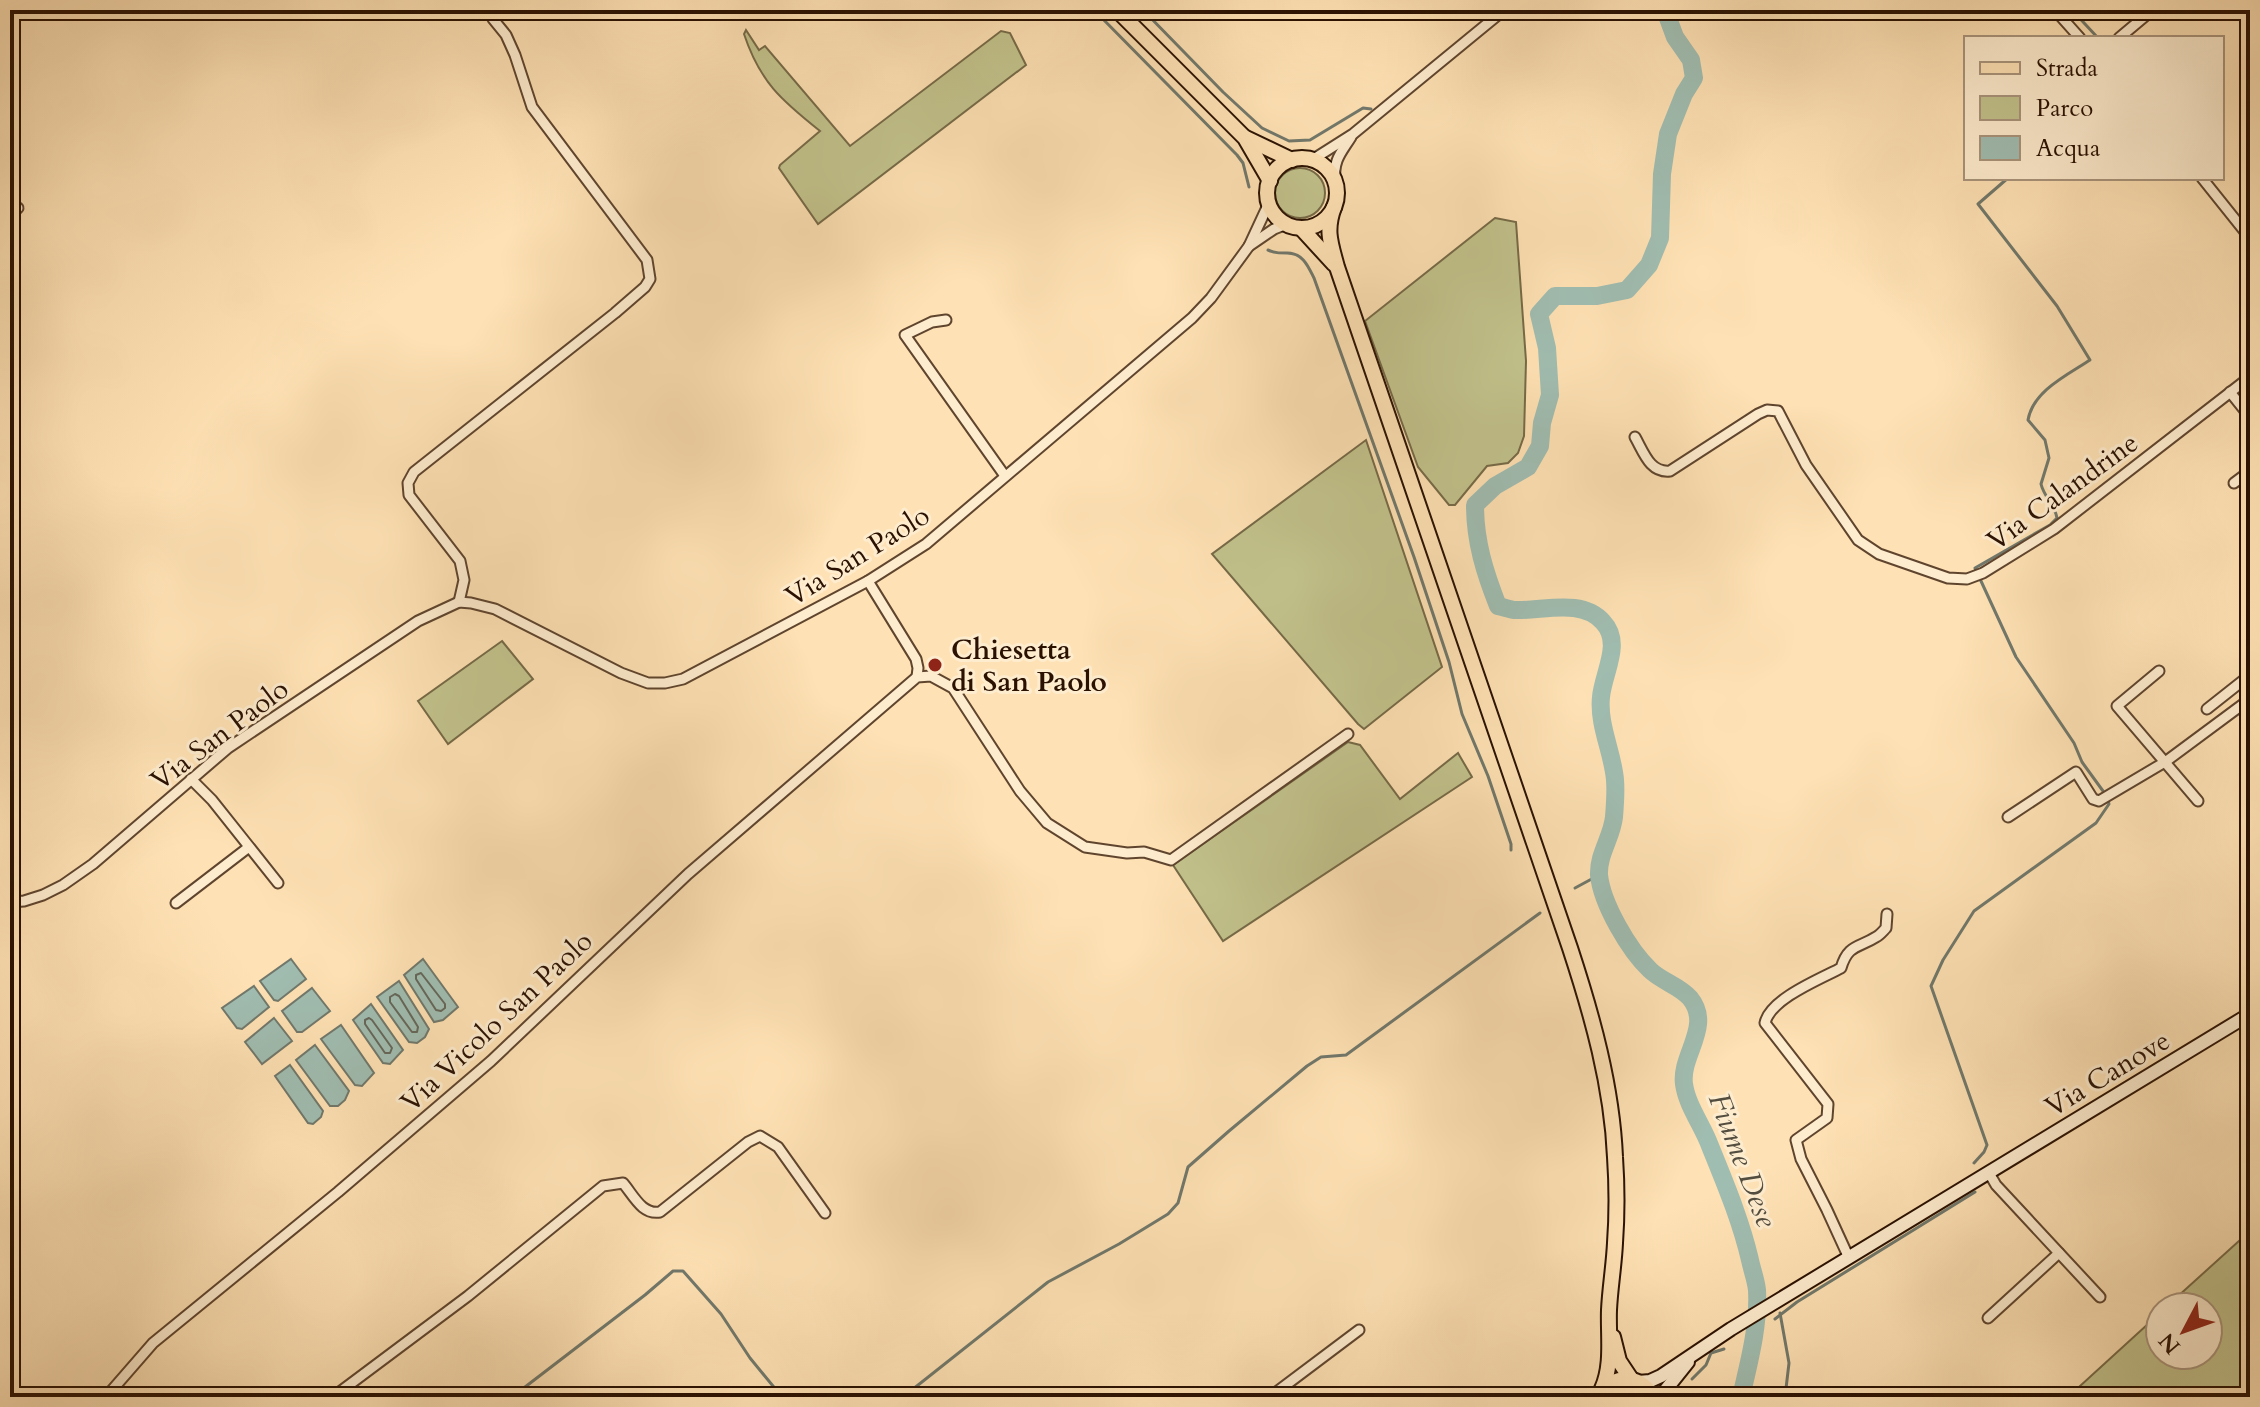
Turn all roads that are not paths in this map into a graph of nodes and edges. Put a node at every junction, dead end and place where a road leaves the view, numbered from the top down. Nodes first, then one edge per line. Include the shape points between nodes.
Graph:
1 (490, 10) edge
2 (1117, 10) edge
3 (1504, 10) edge
4 (2055, 10) edge
5 (2149, 10) edge
6 (2078, 36) edge
7 (2121, 36) edge
8 (1353, 134) junction
9 (1245, 138) junction
10 (1292, 160) junction
11 (1312, 160) junction
12 (2204, 180) edge
13 (1270, 181) junction
14 (1335, 181) junction
15 (1269, 203) junction
16 (1334, 207) junction
17 (1294, 226) junction
18 (2250, 238) edge
19 (1249, 246) junction
20 (1337, 267) junction
21 (946, 320) dead end
22 (2250, 377) edge
23 (2230, 392) junction
24 (2250, 417) edge
25 (1635, 437) dead end
26 (2250, 471) edge
27 (1005, 476) junction
28 (2234, 483) dead end
29 (868, 581) junction
30 (459, 602) junction
31 (2159, 671) dead end
32 (2250, 675) edge
33 (917, 677) junction
34 (2240, 683) junction
35 (2250, 697) edge
36 (2207, 709) dead end
37 (1348, 734) dead end
38 (2165, 762) junction
39 (191, 779) junction
40 (2198, 801) dead end
41 (2008, 817) dead end
42 (249, 847) junction
43 (278, 883) dead end
44 (10, 902) edge
45 (176, 903) dead end
46 (1887, 914) dead end
47 (2250, 1014) edge
48 (1989, 1173) junction
49 (825, 1213) dead end
50 (2059, 1253) junction
51 (1849, 1258) junction
52 (2100, 1297) dead end
53 (1609, 1309) junction
54 (1988, 1318) dead end
55 (1359, 1330) dead end
56 (1700, 1348) junction
57 (1634, 1380) junction
58 (1600, 1393) edge
59 (106, 1397) edge
60 (333, 1397) edge
61 (1270, 1397) edge
62 (1653, 1397) edge
63 (1660, 1397) edge

1 - 30 street via 515,55 532,107 647,260 650,279 615,313 414,472 409,495 460,561 464,580
2 - 9 main road
3 - 8 street
4 - 6 street
5 - 7 street
8 - 11 street
8 - 14 street via 1337,158
9 - 10 main road
9 - 13 main road
10 - 11 main road
10 - 13 main road
11 - 14 main road
12 - 18 street
13 - 15 main road
14 - 16 main road
15 - 17 main road
15 - 19 street, Via San Paolo
16 - 17 main road via 1321,223
16 - 20 main road via 1328,223
17 - 19 street, Via San Paolo via 1274,229
17 - 20 main road
19 - 27 street, Via San Paolo via 1192,318
20 - 53 main road via 1592,1023 1615,1155
21 - 27 street via 905,335
22 - 23 street, Via Calandrine
23 - 24 street
23 - 25 street, Via Calandrine via 2054,529 1979,576 1957,580 1879,554 1858,540 1806,465 1778,411 1758,414 1670,471 1652,467
26 - 28 street
27 - 29 street, Via San Paolo via 926,544
29 - 30 street, Via San Paolo via 683,679 665,683 621,673 495,609
29 - 33 street via 916,659
30 - 39 street, Via San Paolo via 418,621 228,748
31 - 38 street via 2117,706
32 - 34 street
33 - 37 street via 931,676 953,688 1047,823 1085,847 1171,860
33 - 59 street, Via Vicolo San Paolo via 688,874 491,1061 153,1343
34 - 35 street
34 - 36 street
35 - 38 street
38 - 40 street
38 - 41 street via 2099,801 2076,772
39 - 42 street
39 - 44 street, Via San Paolo via 63,885
42 - 43 street
42 - 45 street
46 - 51 street via 1886,928 1876,937 1853,947 1841,968 1776,1004 1765,1023 1828,1104 1827,1118 1796,1140
47 - 48 street, Via Canove
48 - 50 street
48 - 51 street, Via Canove
49 - 60 street via 778,1147 760,1136 655,1214 646,1211 623,1183 603,1186
50 - 52 street
50 - 54 street
51 - 56 street, Via Canove
53 - 57 main road via 1619,1361
53 - 58 main road via 1607,1378
55 - 61 street
56 - 57 street, Via Canove via 1661,1376
56 - 63 street, Via Canove
57 - 58 main road via 1615,1381
57 - 62 main road

